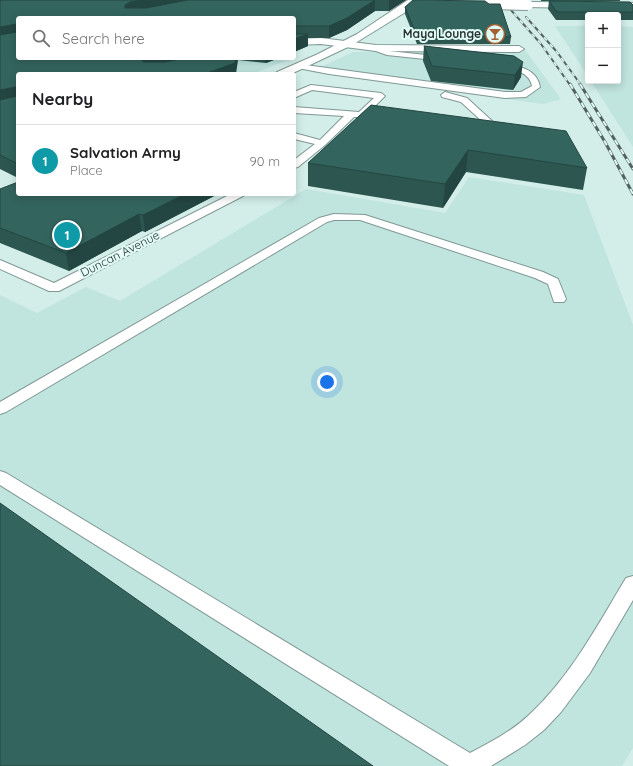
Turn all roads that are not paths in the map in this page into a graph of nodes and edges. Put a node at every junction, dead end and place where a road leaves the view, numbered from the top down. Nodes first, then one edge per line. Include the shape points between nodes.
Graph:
1 (415, 2) edge
2 (485, 4) edge
3 (633, 6) edge
4 (296, 42) edge
5 (348, 44) junction
6 (376, 48) junction
7 (519, 49) dead end
8 (456, 61) edge
9 (494, 65) edge
10 (301, 66) junction
11 (287, 72) edge
12 (296, 74) edge
13 (296, 93) edge
14 (296, 110) edge
15 (351, 115) junction
16 (296, 136) edge
17 (505, 137) edge
18 (322, 143) junction
19 (296, 162) edge
20 (235, 196) edge
21 (0, 264) edge
22 (559, 299) dead end
23 (0, 409) edge
24 (0, 477) edge
25 (633, 583) edge
26 (470, 766) edge

1 - 5 street
2 - 3 street, bridge
4 - 5 street
5 - 6 street
5 - 10 street
6 - 7 street
6 - 8 lane via 388,54
9 - 10 lane via 528,73 536,87 523,95 506,94 329,72
10 - 11 street
12 - 17 lane via 437,92 464,100
13 - 15 lane via 311,87 381,96 361,115
14 - 15 lane
15 - 18 lane
16 - 18 lane
18 - 19 lane
20 - 21 lane, Duncan Avenue via 54,288
22 - 23 lane via 554,282 539,275 361,217 334,217 323,220
24 - 26 lane
25 - 26 lane via 572,684 540,719 517,738

